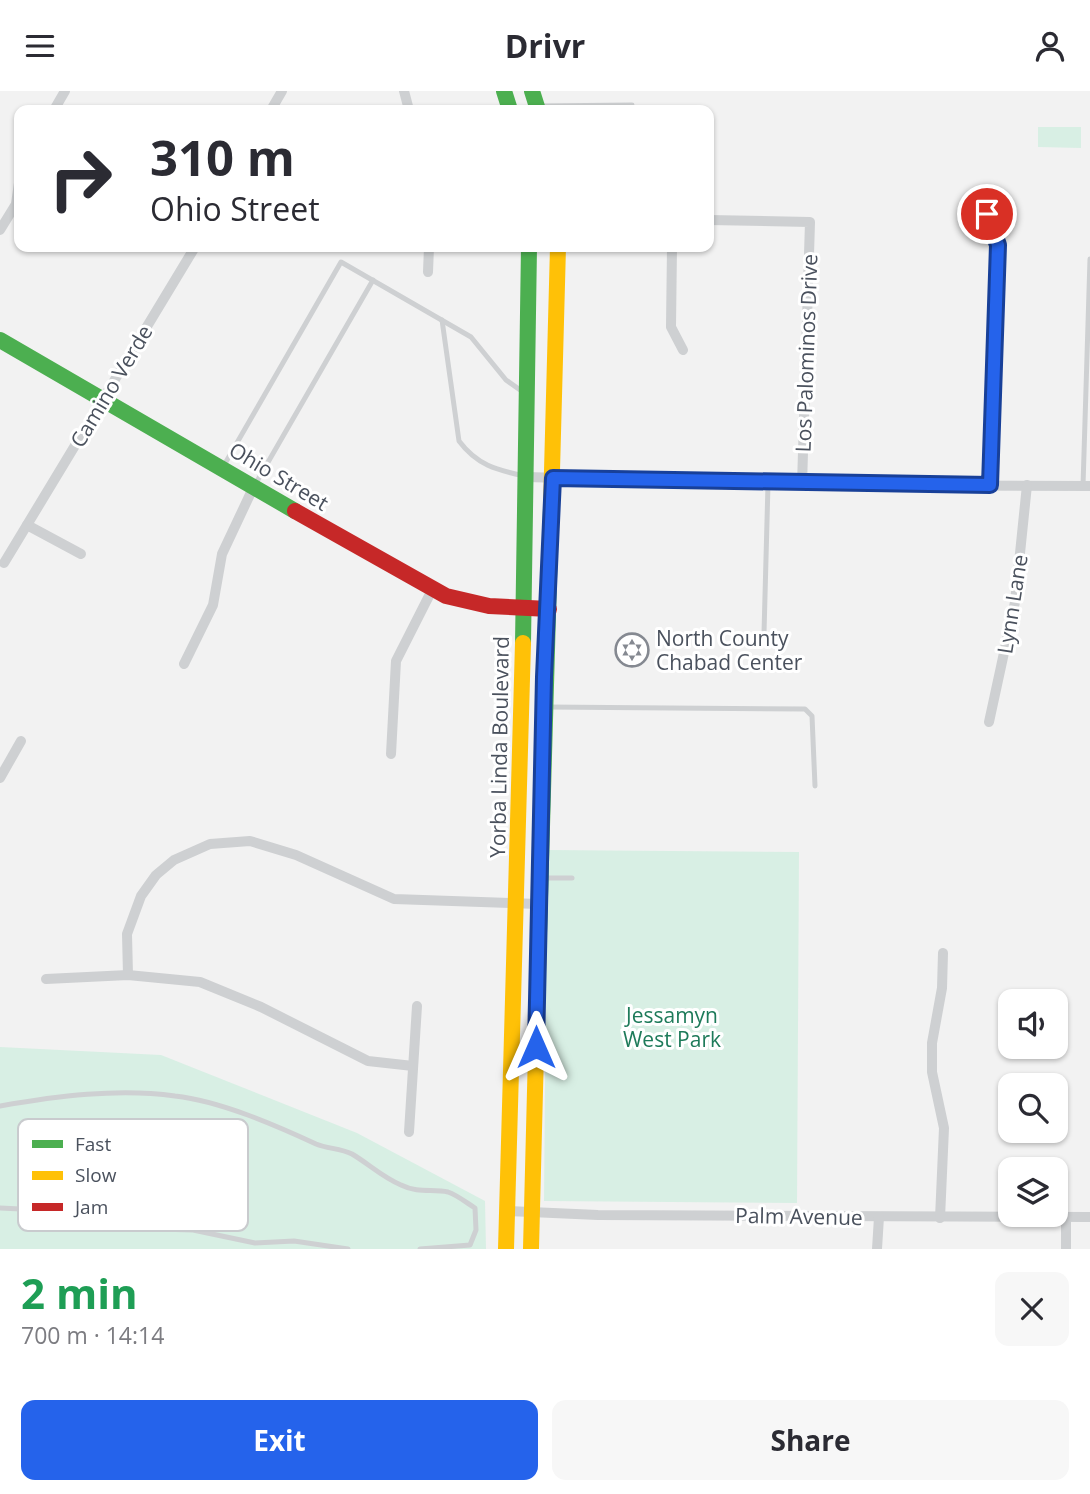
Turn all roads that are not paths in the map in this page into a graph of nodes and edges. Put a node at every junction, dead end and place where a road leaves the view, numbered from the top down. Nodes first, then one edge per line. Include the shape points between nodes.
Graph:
1 (536, 102) edge
2 (632, 105) dead end
3 (14, 207) edge
4 (987, 214) dead end
5 (714, 220) edge
6 (0, 230) edge
7 (192, 252) edge
8 (429, 252) edge
9 (529, 252) edge
10 (558, 252) edge
11 (672, 252) edge
12 (1090, 259) edge
13 (428, 272) dead end
14 (373, 280) junction
15 (442, 320) junction
16 (0, 341) edge
17 (682, 350) dead end
18 (529, 395) junction
19 (103, 399) junction
20 (223, 467) junction
21 (527, 477) junction
22 (553, 478) junction
23 (768, 484) junction
24 (802, 485) junction
25 (990, 485) junction
26 (1027, 485) junction
27 (254, 486) junction
28 (1087, 486) edge
29 (27, 525) junction
30 (82, 554) dead end
31 (4, 563) dead end
32 (432, 590) junction
33 (524, 608) junction
34 (549, 609) junction
35 (764, 633) dead end
36 (184, 664) dead end
37 (544, 707) junction
38 (989, 722) dead end
39 (22, 741) dead end
40 (391, 754) dead end
41 (0, 778) edge
42 (815, 786) dead end
43 (540, 878) junction
44 (572, 878) dead end
45 (516, 903) junction
46 (539, 904) junction
47 (943, 953) dead end
48 (128, 975) junction
49 (46, 979) dead end
50 (417, 1006) dead end
51 (413, 1066) junction
52 (0, 1106) edge
53 (410, 1132) dead end
54 (0, 1208) edge
55 (18, 1209) edge
56 (508, 1211) junction
57 (532, 1212) junction
58 (879, 1217) junction
59 (940, 1217) junction
60 (998, 1217) edge
61 (1068, 1217) edge
62 (1090, 1217) edge
63 (1066, 1227) edge
64 (198, 1231) edge
65 (348, 1249) edge
66 (420, 1249) edge
67 (506, 1249) edge
68 (531, 1249) edge
69 (877, 1249) edge
70 (1066, 1249) edge

1 - 2 lane
3 - 6 street
4 - 25 street via 998,245
5 - 24 street, Los Palominos Drive via 810,222
7 - 19 street, Camino Verde
8 - 13 street
9 - 18 main road, Yorba Linda Boulevard
10 - 22 main road, Yorba Linda Boulevard
11 - 17 street via 671,327
12 - 28 lane
14 - 15 lane
14 - 20 lane via 341,262
14 - 27 lane
15 - 18 lane via 471,337 506,380
15 - 21 lane via 459,441 483,465
16 - 19 main road, Ohio Street
18 - 21 main road, Yorba Linda Boulevard
19 - 20 main road, Ohio Street
19 - 29 street, Camino Verde
20 - 27 main road, Ohio Street
21 - 22 street
21 - 33 main road, Yorba Linda Boulevard
22 - 23 street
22 - 34 main road, Yorba Linda Boulevard
23 - 24 street
23 - 35 lane
24 - 25 street
25 - 26 street
26 - 28 street
26 - 38 street, Lynn Lane via 1016,602
27 - 32 main road, Ohio Street
27 - 36 street via 222,554 213,605
29 - 30 street
29 - 31 street, Camino Verde
32 - 33 main road, Ohio Street via 481,607
32 - 40 street via 396,661
33 - 34 main road, Ohio Street
33 - 45 main road, Yorba Linda Boulevard
34 - 37 main road, Yorba Linda Boulevard
37 - 42 lane via 805,709 812,716
37 - 43 main road, Yorba Linda Boulevard
39 - 41 street
43 - 44 lane
43 - 46 main road, Yorba Linda Boulevard
45 - 46 street
45 - 48 street via 394,899 296,855 250,841 209,844 174,860 141,896 127,934
45 - 56 main road, Yorba Linda Boulevard
46 - 57 main road, Yorba Linda Boulevard
47 - 59 street via 932,1043 932,1072 944,1128
48 - 49 street
48 - 51 street via 200,982 368,1061
50 - 51 street
51 - 53 street
52 - 66 lane via 38,1099 146,1093 207,1103 325,1148 341,1149 407,1188 447,1191 475,1208 476,1230 470,1245
54 - 55 lane
56 - 57 street, Palm Avenue
56 - 67 main road, Yorba Linda Boulevard
57 - 58 street, Palm Avenue
57 - 68 main road, Yorba Linda Boulevard
58 - 59 street, Palm Avenue
58 - 69 street
59 - 60 street, Palm Avenue
61 - 62 street, Palm Avenue
63 - 70 street
64 - 65 lane via 255,1243 294,1241

